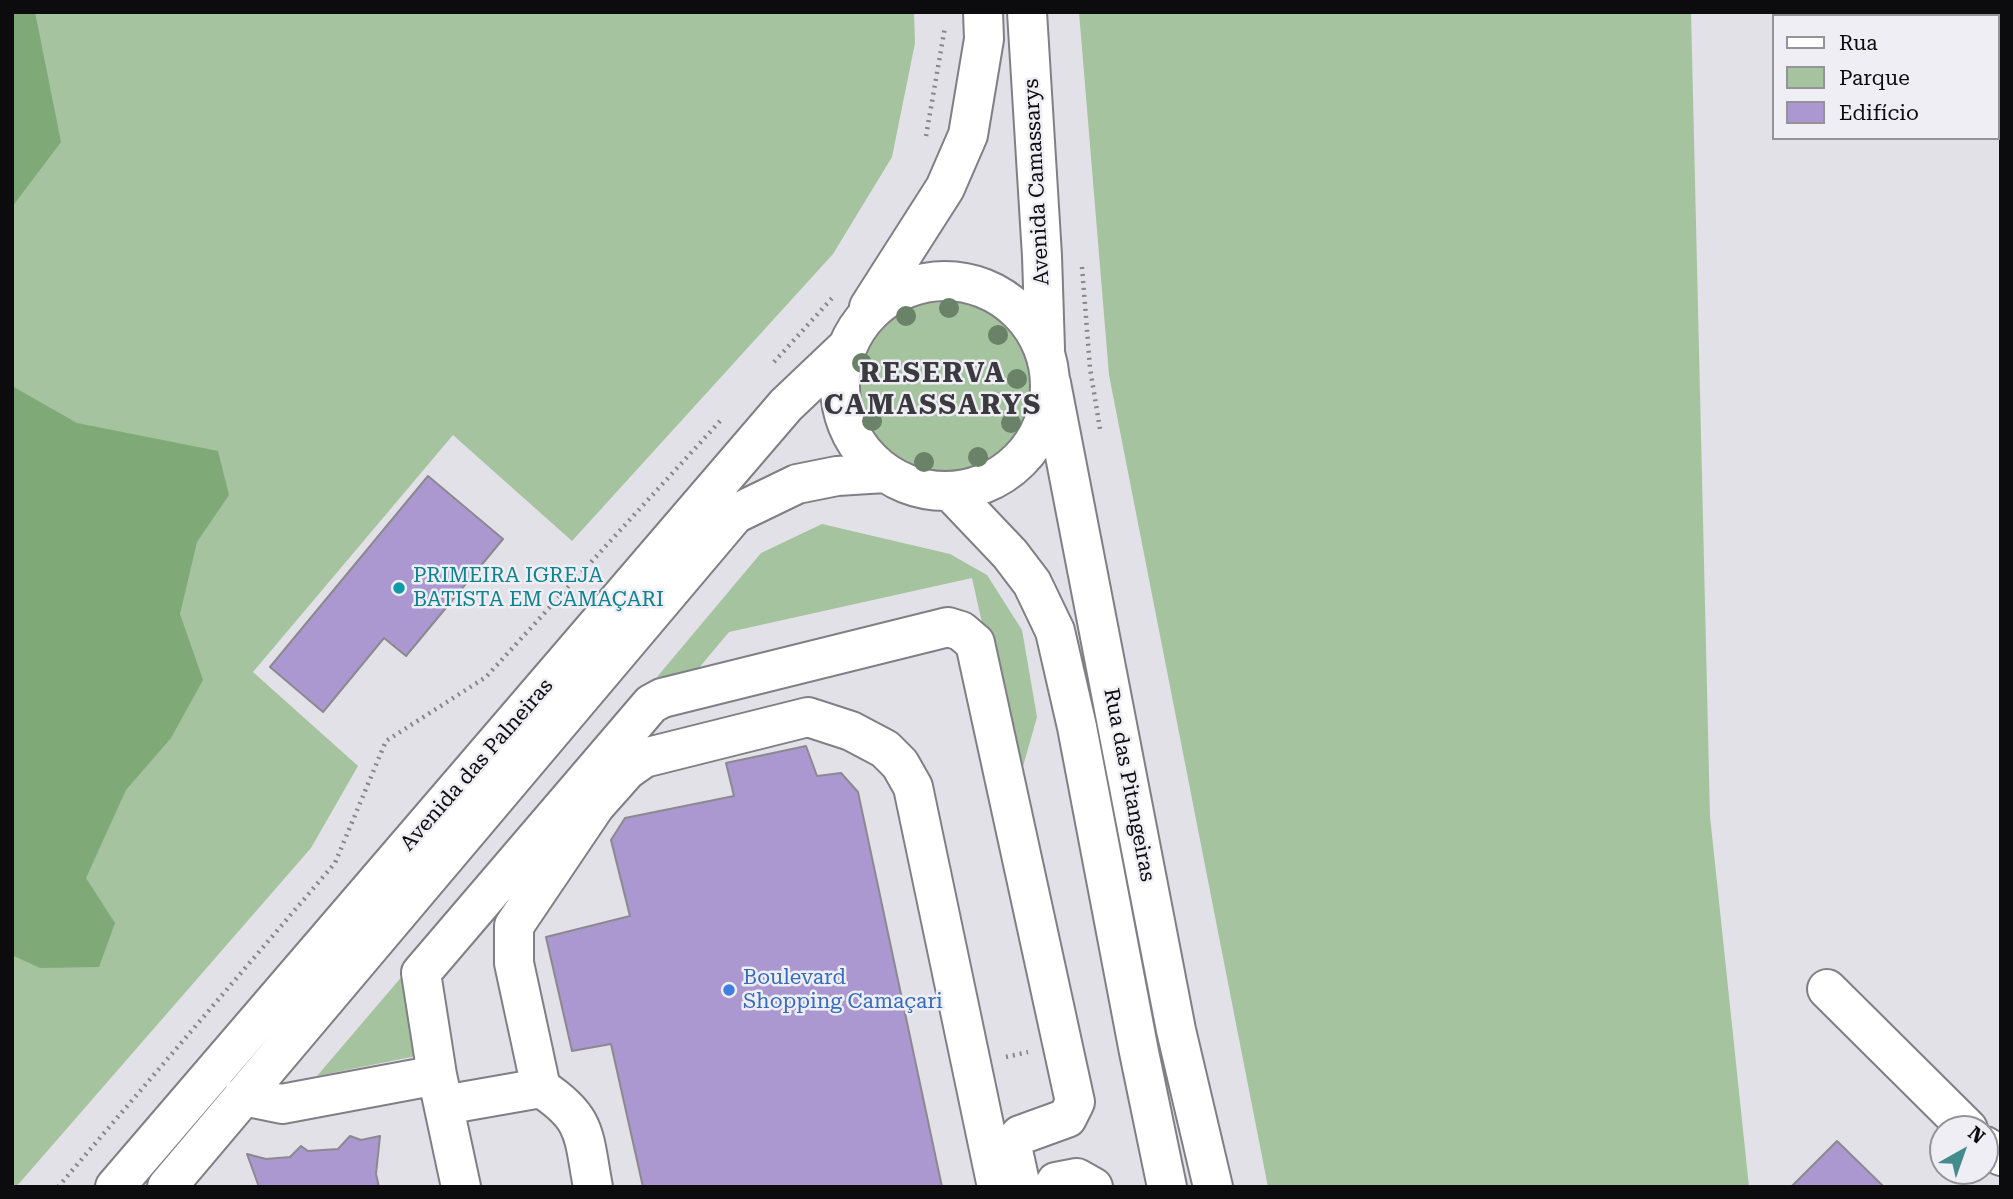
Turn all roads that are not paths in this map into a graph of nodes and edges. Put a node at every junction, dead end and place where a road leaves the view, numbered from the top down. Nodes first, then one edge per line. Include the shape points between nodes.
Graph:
1 (983, 12) edge
2 (1027, 12) edge
3 (847, 321) junction
4 (1048, 367) junction
5 (885, 473) junction
6 (951, 492) junction
7 (1827, 989) dead end
8 (541, 1088) junction
9 (440, 1090) junction
10 (243, 1096) junction
11 (1954, 1115) edge
12 (115, 1187) edge
13 (167, 1187) edge
14 (461, 1187) edge
15 (593, 1187) edge
16 (996, 1187) edge
17 (1021, 1187) edge
18 (1053, 1187) edge
19 (1093, 1187) edge
20 (1167, 1187) edge
21 (1213, 1187) edge

1 - 3 street via 984,39 968,135 945,188
2 - 4 street, Avenida Camassarys
3 - 4 street via 915,284 946,280 978,286 1006,300 1030,323
3 - 5 street via 838,384 843,418 859,449
3 - 12 street, Avenida das Palneiras via 786,405
4 - 6 street via 1047,415 1033,445 1011,470 983,485
4 - 21 street, Rua das Pitangeiras via 1176,1030
5 - 6 street via 916,488
5 - 10 street, Avenida das Palneiras via 797,484 735,514
6 - 20 street, Rua das Pitangeiras via 1032,583 1055,631
7 - 11 street
8 - 9 street
8 - 15 street via 561,1101 580,1123
8 - 16 street via 514,963 514,926 595,806 644,758 808,717 851,731 885,749 913,787
9 - 10 street via 282,1104
9 - 14 street
9 - 17 street via 421,973 651,704 948,627 975,643 1075,1102 1067,1118 1020,1135 1012,1146
10 - 13 street, Avenida das Palneiras
18 - 19 street via 1056,1182 1077,1178

